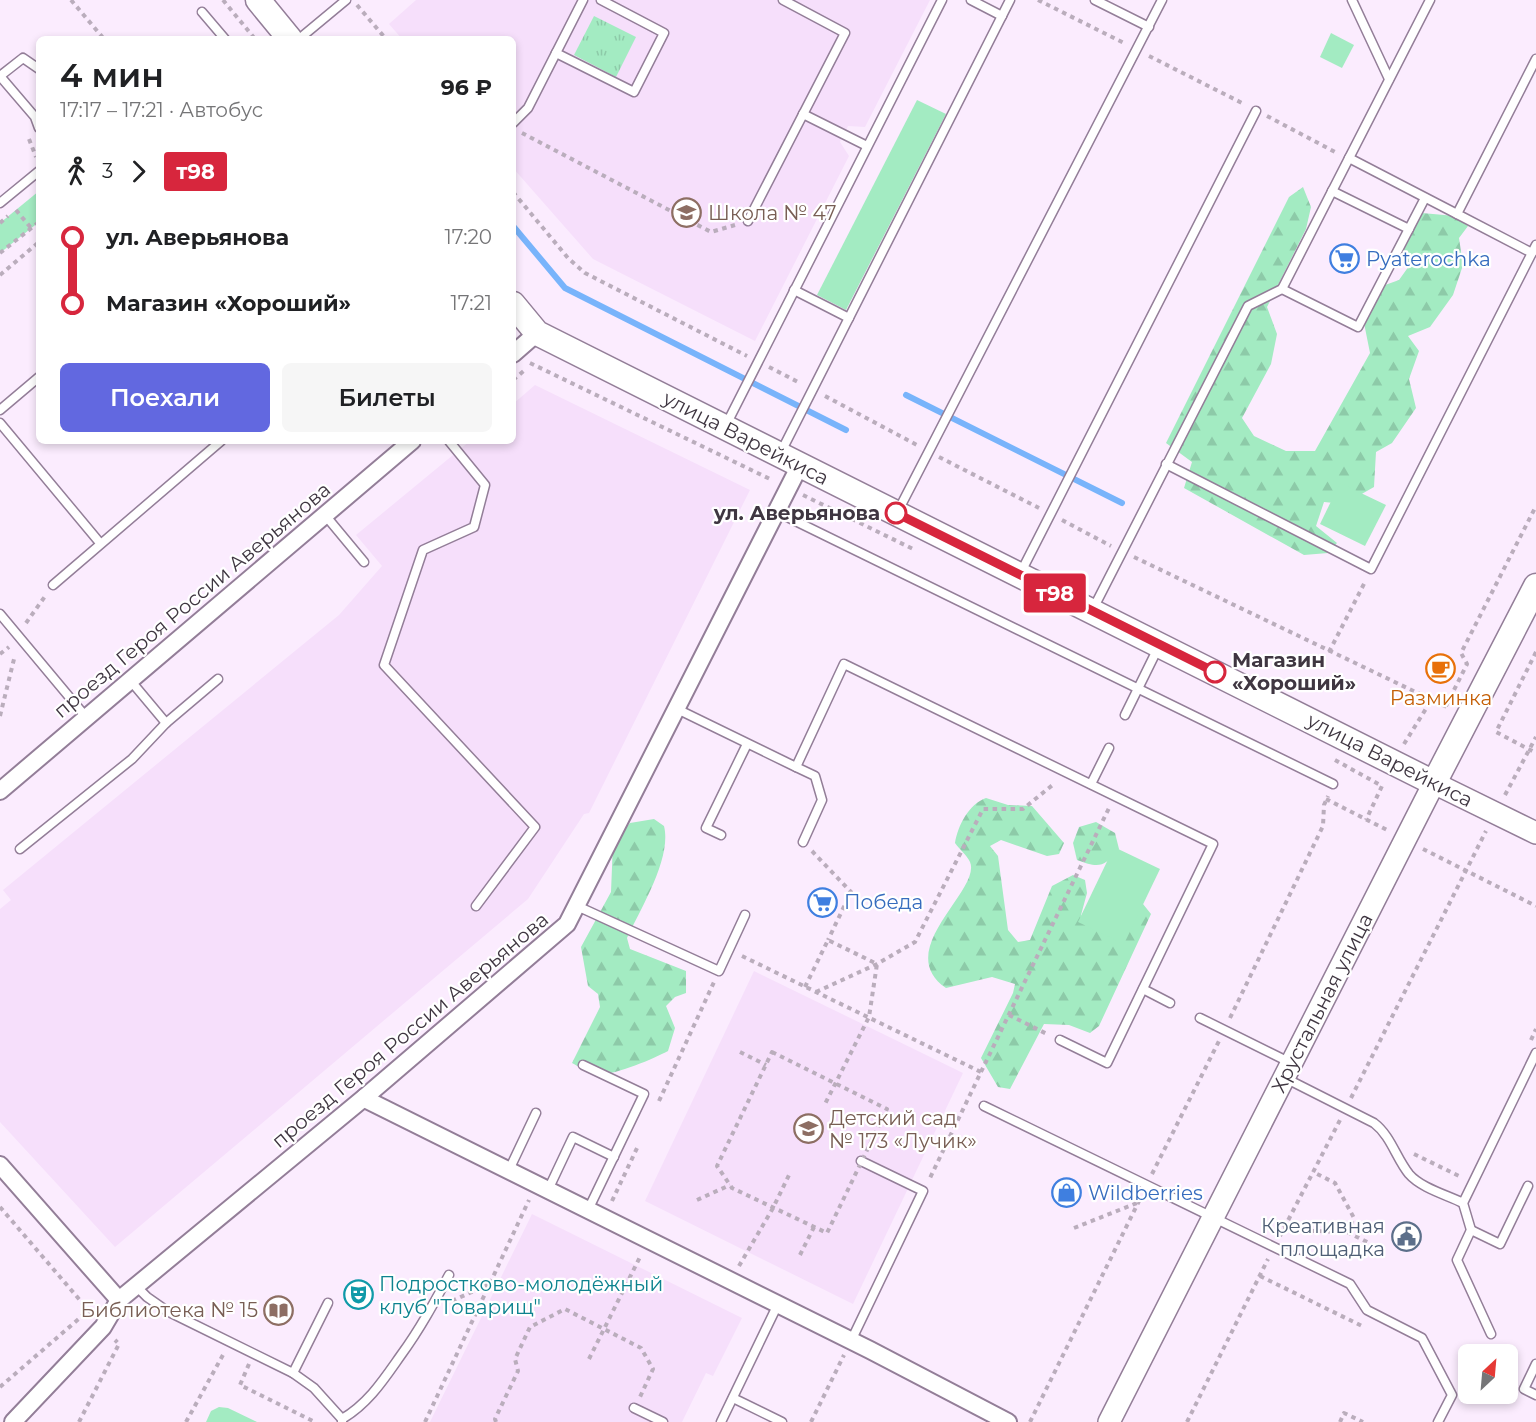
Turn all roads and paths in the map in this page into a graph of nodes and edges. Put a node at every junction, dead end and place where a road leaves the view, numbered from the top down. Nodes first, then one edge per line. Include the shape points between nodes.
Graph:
1 (71, 0) edge
2 (223, 0) edge
3 (258, 0) edge
4 (346, 0) edge
5 (353, 0) edge
6 (583, 0) edge
7 (601, 0) edge
8 (783, 0) edge
9 (942, 0) edge
10 (971, 0) edge
11 (1010, 0) edge
12 (1038, 0) edge
13 (1095, 0) edge
14 (1162, 0) edge
15 (1352, 0) edge
16 (1430, 0) edge
17 (202, 12) dead end
18 (1002, 16) junction
19 (1149, 27) junction
20 (286, 35) edge
21 (101, 36) edge
22 (222, 36) edge
23 (253, 36) edge
24 (383, 36) edge
25 (1137, 50) junction
26 (556, 53) junction
27 (1536, 59) edge
28 (36, 67) edge
29 (0, 76) edge
30 (1389, 79) junction
31 (1256, 111) junction
32 (803, 114) junction
33 (36, 120) edge
34 (516, 120) edge
35 (516, 131) edge
36 (28, 137) dead end
37 (867, 146) junction
38 (1349, 158) junction
39 (27, 165) dead end
40 (36, 173) edge
41 (1332, 191) junction
42 (516, 196) edge
43 (1425, 198) junction
44 (0, 203) edge
45 (16, 210) dead end
46 (1456, 214) junction
47 (748, 221) joint
48 (36, 224) edge
49 (31, 228) junction
50 (1409, 229) junction
51 (36, 245) edge
52 (1534, 249) edge
53 (0, 253) edge
54 (0, 275) edge
55 (1282, 289) junction
56 (794, 290) junction
57 (516, 308) edge
58 (849, 318) junction
59 (537, 333) junction
60 (516, 351) edge
61 (516, 354) edge
62 (758, 362) junction
63 (36, 380) edge
64 (813, 389) junction
65 (0, 410) edge
66 (0, 423) edge
67 (724, 427) junction
68 (217, 444) edge
69 (408, 444) edge
70 (451, 444) edge
71 (929, 452) junction
72 (789, 460) junction
73 (1166, 464) junction
74 (789, 488) junction
75 (1536, 506) edge
76 (777, 512) junction
77 (897, 514) junction
78 (1050, 514) junction
79 (325, 515) junction
80 (100, 543) junction
81 (1122, 552) junction
82 (920, 553) dead end
83 (364, 562) dead end
84 (1371, 569) junction
85 (1019, 575) junction
86 (53, 585) dead end
87 (1536, 586) edge
88 (1092, 611) junction
89 (0, 614) edge
90 (1160, 645) junction
91 (1329, 652) junction
92 (1536, 652) edge
93 (218, 679) dead end
94 (130, 680) junction
95 (1138, 689) junction
96 (1432, 699) junction
97 (677, 709) junction
98 (1125, 715) dead end
99 (86, 717) junction
100 (166, 723) junction
101 (1536, 737) edge
102 (747, 744) junction
103 (1402, 747) dead end
104 (1109, 748) dead end
105 (1529, 749) junction
106 (1536, 753) edge
107 (1329, 756) dead end
108 (796, 767) junction
109 (1067, 772) junction
110 (1434, 783) junction
111 (1091, 784) junction
112 (1333, 784) joint
113 (0, 791) edge
114 (1115, 796) junction
115 (1326, 799) junction
116 (1496, 813) junction
117 (1366, 820) junction
118 (1536, 833) edge
119 (721, 835) dead end
120 (1405, 840) junction
121 (803, 842) joint
122 (20, 849) dead end
123 (1465, 870) junction
124 (476, 906) dead end
125 (577, 906) junction
126 (1536, 906) edge
127 (745, 915) dead end
128 (828, 940) junction
129 (729, 950) junction
130 (877, 964) junction
131 (719, 971) junction
132 (805, 987) junction
133 (1143, 989) junction
134 (816, 992) junction
135 (1170, 1003) dead end
136 (1009, 1015) junction
137 (869, 1017) junction
138 (1200, 1018) dead end
139 (1536, 1029) edge
140 (1224, 1030) junction
141 (1060, 1040) joint
142 (1526, 1049) dead end
143 (740, 1052) dead end
144 (1536, 1053) edge
145 (583, 1065) dead end
146 (766, 1065) junction
147 (1287, 1070) junction
148 (981, 1072) junction
149 (836, 1083) junction
150 (365, 1097) junction
151 (1351, 1098) junction
152 (1360, 1103) dead end
153 (825, 1104) dead end
154 (984, 1106) dead end
155 (654, 1110) dead end
156 (1345, 1110) junction
157 (536, 1113) dead end
158 (640, 1142) dead end
159 (1409, 1152) dead end
160 (614, 1157) junction
161 (861, 1161) junction
162 (0, 1165) edge
163 (509, 1170) junction
164 (1313, 1172) junction
165 (790, 1173) dead end
166 (1464, 1175) dead end
167 (730, 1185) junction
168 (1146, 1186) junction
169 (1528, 1186) dead end
170 (542, 1187) junction
171 (923, 1191) junction
172 (697, 1200) dead end
173 (1138, 1203) junction
174 (1463, 1203) junction
175 (610, 1206) dead end
176 (0, 1207) edge
177 (773, 1208) junction
178 (588, 1210) junction
179 (1213, 1219) junction
180 (814, 1227) junction
181 (1074, 1228) dead end
182 (1283, 1230) junction
183 (1471, 1230) junction
184 (1347, 1232) junction
185 (648, 1239) junction
186 (1369, 1243) dead end
187 (1274, 1248) junction
188 (800, 1255) dead end
189 (738, 1269) dead end
190 (448, 1275) dead end
191 (1260, 1276) junction
192 (490, 1284) junction
193 (136, 1286) junction
194 (119, 1300) junction
195 (328, 1303) dead end
196 (778, 1304) junction
197 (89, 1310) junction
198 (429, 1311) junction
199 (103, 1327) junction
200 (1363, 1327) dead end
201 (604, 1329) junction
202 (1491, 1334) dead end
203 (851, 1341) junction
204 (225, 1350) dead end
205 (589, 1359) dead end
206 (1536, 1364) edge
207 (293, 1373) junction
208 (0, 1387) edge
209 (1524, 1389) junction
210 (1518, 1393) edge
211 (1536, 1395) edge
212 (733, 1398) junction
213 (634, 1408) joint
214 (342, 1420) edge
215 (13, 1422) edge
216 (79, 1422) edge
217 (186, 1422) edge
218 (425, 1422) edge
219 (495, 1422) edge
220 (663, 1422) edge
221 (721, 1422) edge
222 (782, 1422) edge
223 (811, 1422) edge
224 (1008, 1422) edge
225 (1029, 1422) edge
226 (1109, 1422) edge
227 (1187, 1422) edge
228 (1340, 1422) edge
229 (1363, 1422) edge
230 (1438, 1422) edge

1 - 21 path
2 - 23 path
3 - 20 main road
4 - 20 lane
5 - 24 path
6 - 26 lane
7 - 26 lane via 664,33 634,92
8 - 32 lane via 845,33
9 - 37 lane
10 - 18 lane
11 - 18 lane
12 - 25 path
13 - 19 lane
14 - 19 lane
15 - 30 lane
16 - 30 lane
17 - 22 lane
18 - 58 lane
19 - 25 lane
25 - 31 path
25 - 71 lane
26 - 34 lane via 528,108
27 - 46 lane
28 - 29 lane via 23,58
29 - 33 lane
30 - 38 lane
31 - 38 path
31 - 78 lane
32 - 37 lane
32 - 47 lane
35 - 47 path via 711,232
36 - 39 path via 36,158
37 - 56 lane
38 - 41 lane
38 - 43 lane
40 - 44 lane
41 - 50 lane
41 - 55 lane
42 - 62 path via 585,273
43 - 46 lane
43 - 50 lane
45 - 49 path
46 - 52 lane
48 - 49 path
49 - 53 path
50 - 55 lane via 1358,327
51 - 54 path
52 - 84 lane
55 - 73 lane via 1248,306
56 - 58 lane
56 - 62 lane
57 - 59 main road, улица Варейкиса
58 - 64 lane
59 - 60 street
59 - 67 main road, улица Варейкиса
61 - 74 path
62 - 64 path
62 - 67 lane
63 - 65 lane
64 - 71 path
64 - 72 lane
66 - 80 lane
67 - 72 main road, улица Варейкиса
68 - 80 lane
69 - 79 street, проезд Героя России Аверьянова
70 - 124 lane via 484,485 474,528 423,550 384,664 536,827
71 - 77 lane
71 - 78 path
72 - 74 street, проезд Героя России Аверьянова
72 - 77 main road, улица Варейкиса
73 - 81 lane
73 - 84 lane
74 - 76 street, проезд Героя России Аверьянова
74 - 82 path
75 - 96 path via 1461,653 1467,664 1448,707
76 - 95 lane
76 - 97 street, проезд Героя России Аверьянова
77 - 85 main road, улица Варейкиса
78 - 81 path
78 - 85 lane
79 - 83 lane
79 - 94 street, проезд Героя России Аверьянова
80 - 86 lane
81 - 88 lane
81 - 91 path
84 - 91 path
85 - 88 main road, улица Варейкиса
87 - 110 main road, Хрустальная улица
88 - 90 main road, улица Варейкиса
89 - 99 lane
90 - 95 lane
90 - 110 main road, улица Варейкиса
91 - 96 path
92 - 105 path via 1496,732
93 - 100 lane
94 - 99 street, проезд Героя России Аверьянова
94 - 100 lane
95 - 98 lane
95 - 112 lane
96 - 103 path
97 - 102 lane
97 - 125 street, проезд Героя России Аверьянова
99 - 113 street, проезд Героя России Аверьянова
100 - 122 lane via 132,759
101 - 105 path
102 - 108 lane
102 - 119 lane via 706,828
104 - 111 lane
105 - 106 path
105 - 116 path
107 - 117 path via 1382,786
108 - 109 lane via 844,664
108 - 121 lane via 815,776 822,800
109 - 111 lane
109 - 130 path via 1023,809 983,809 915,942
110 - 116 street, улица Варейкиса
110 - 120 street, Хрустальная улица
111 - 114 lane
112 - 115 path
114 - 133 lane via 1213,844
114 - 136 path
115 - 117 path
115 - 140 path via 1323,826
116 - 118 street, улица Варейкиса
116 - 123 path
117 - 120 path
120 - 123 path
120 - 147 street, Хрустальная улица
121 - 128 path via 851,892
123 - 126 path
123 - 151 path
125 - 131 lane
125 - 150 street, проезд Героя России Аверьянова via 567,924
127 - 129 lane
128 - 130 path
128 - 132 path
129 - 131 lane
129 - 132 path
130 - 134 path
130 - 137 path
131 - 155 path
132 - 134 path
133 - 135 lane
133 - 141 lane via 1107,1063
134 - 137 path
136 - 141 path
136 - 148 path
137 - 148 path
137 - 149 path
138 - 140 lane
139 - 142 path
140 - 147 lane
140 - 168 path
143 - 146 path
144 - 174 lane
145 - 160 lane via 644,1094
146 - 149 path via 772,1052
146 - 167 path via 717,1166
147 - 156 lane
147 - 179 street, Хрустальная улица
148 - 171 path
149 - 153 path
149 - 161 path via 887,1109
150 - 163 street
150 - 193 street, проезд Героя России Аверьянова
151 - 152 path
151 - 156 path
154 - 168 lane
156 - 164 path
156 - 174 lane via 1378,1126 1416,1180
157 - 163 lane
158 - 175 path
159 - 166 path via 1459,1177
160 - 170 lane via 573,1137
160 - 178 lane
161 - 171 lane
161 - 180 path via 827,1233
162 - 194 street
163 - 170 street
164 - 182 path
164 - 184 path via 1335,1183 1354,1218
165 - 177 path
167 - 172 path
167 - 177 path
168 - 173 path
168 - 179 lane
169 - 183 lane via 1500,1244
170 - 178 street
170 - 192 path
171 - 203 lane
173 - 181 path
173 - 225 path
174 - 183 lane
176 - 197 path
177 - 180 path
177 - 189 path
178 - 185 street
179 - 187 lane
179 - 226 street, Хрустальная улица
180 - 188 path
182 - 184 path
182 - 187 path
183 - 202 lane via 1457,1260
184 - 186 path
185 - 196 street
185 - 201 path
187 - 191 path
187 - 230 lane via 1350,1284 1367,1310 1422,1338 1452,1395
190 - 198 lane
191 - 200 path
191 - 227 path
192 - 198 path
192 - 218 path
193 - 194 street, проезд Героя России Аверьянова
193 - 207 lane via 167,1311
194 - 199 street, проезд Героя России Аверьянова
195 - 207 lane
196 - 203 street
196 - 212 lane
197 - 199 path
197 - 208 path
198 - 214 lane via 385,1380 358,1410
199 - 215 street, проезд Героя России Аверьянова
199 - 216 path via 119,1344
201 - 205 path
201 - 213 path via 641,1348 653,1369
201 - 219 path via 565,1309 530,1327 515,1359 518,1371
203 - 223 path
203 - 224 street
204 - 217 path
206 - 209 lane
207 - 214 lane via 314,1388
209 - 210 path
209 - 211 lane
212 - 221 lane
212 - 222 lane
213 - 220 lane
228 - 229 path via 1344,1413

